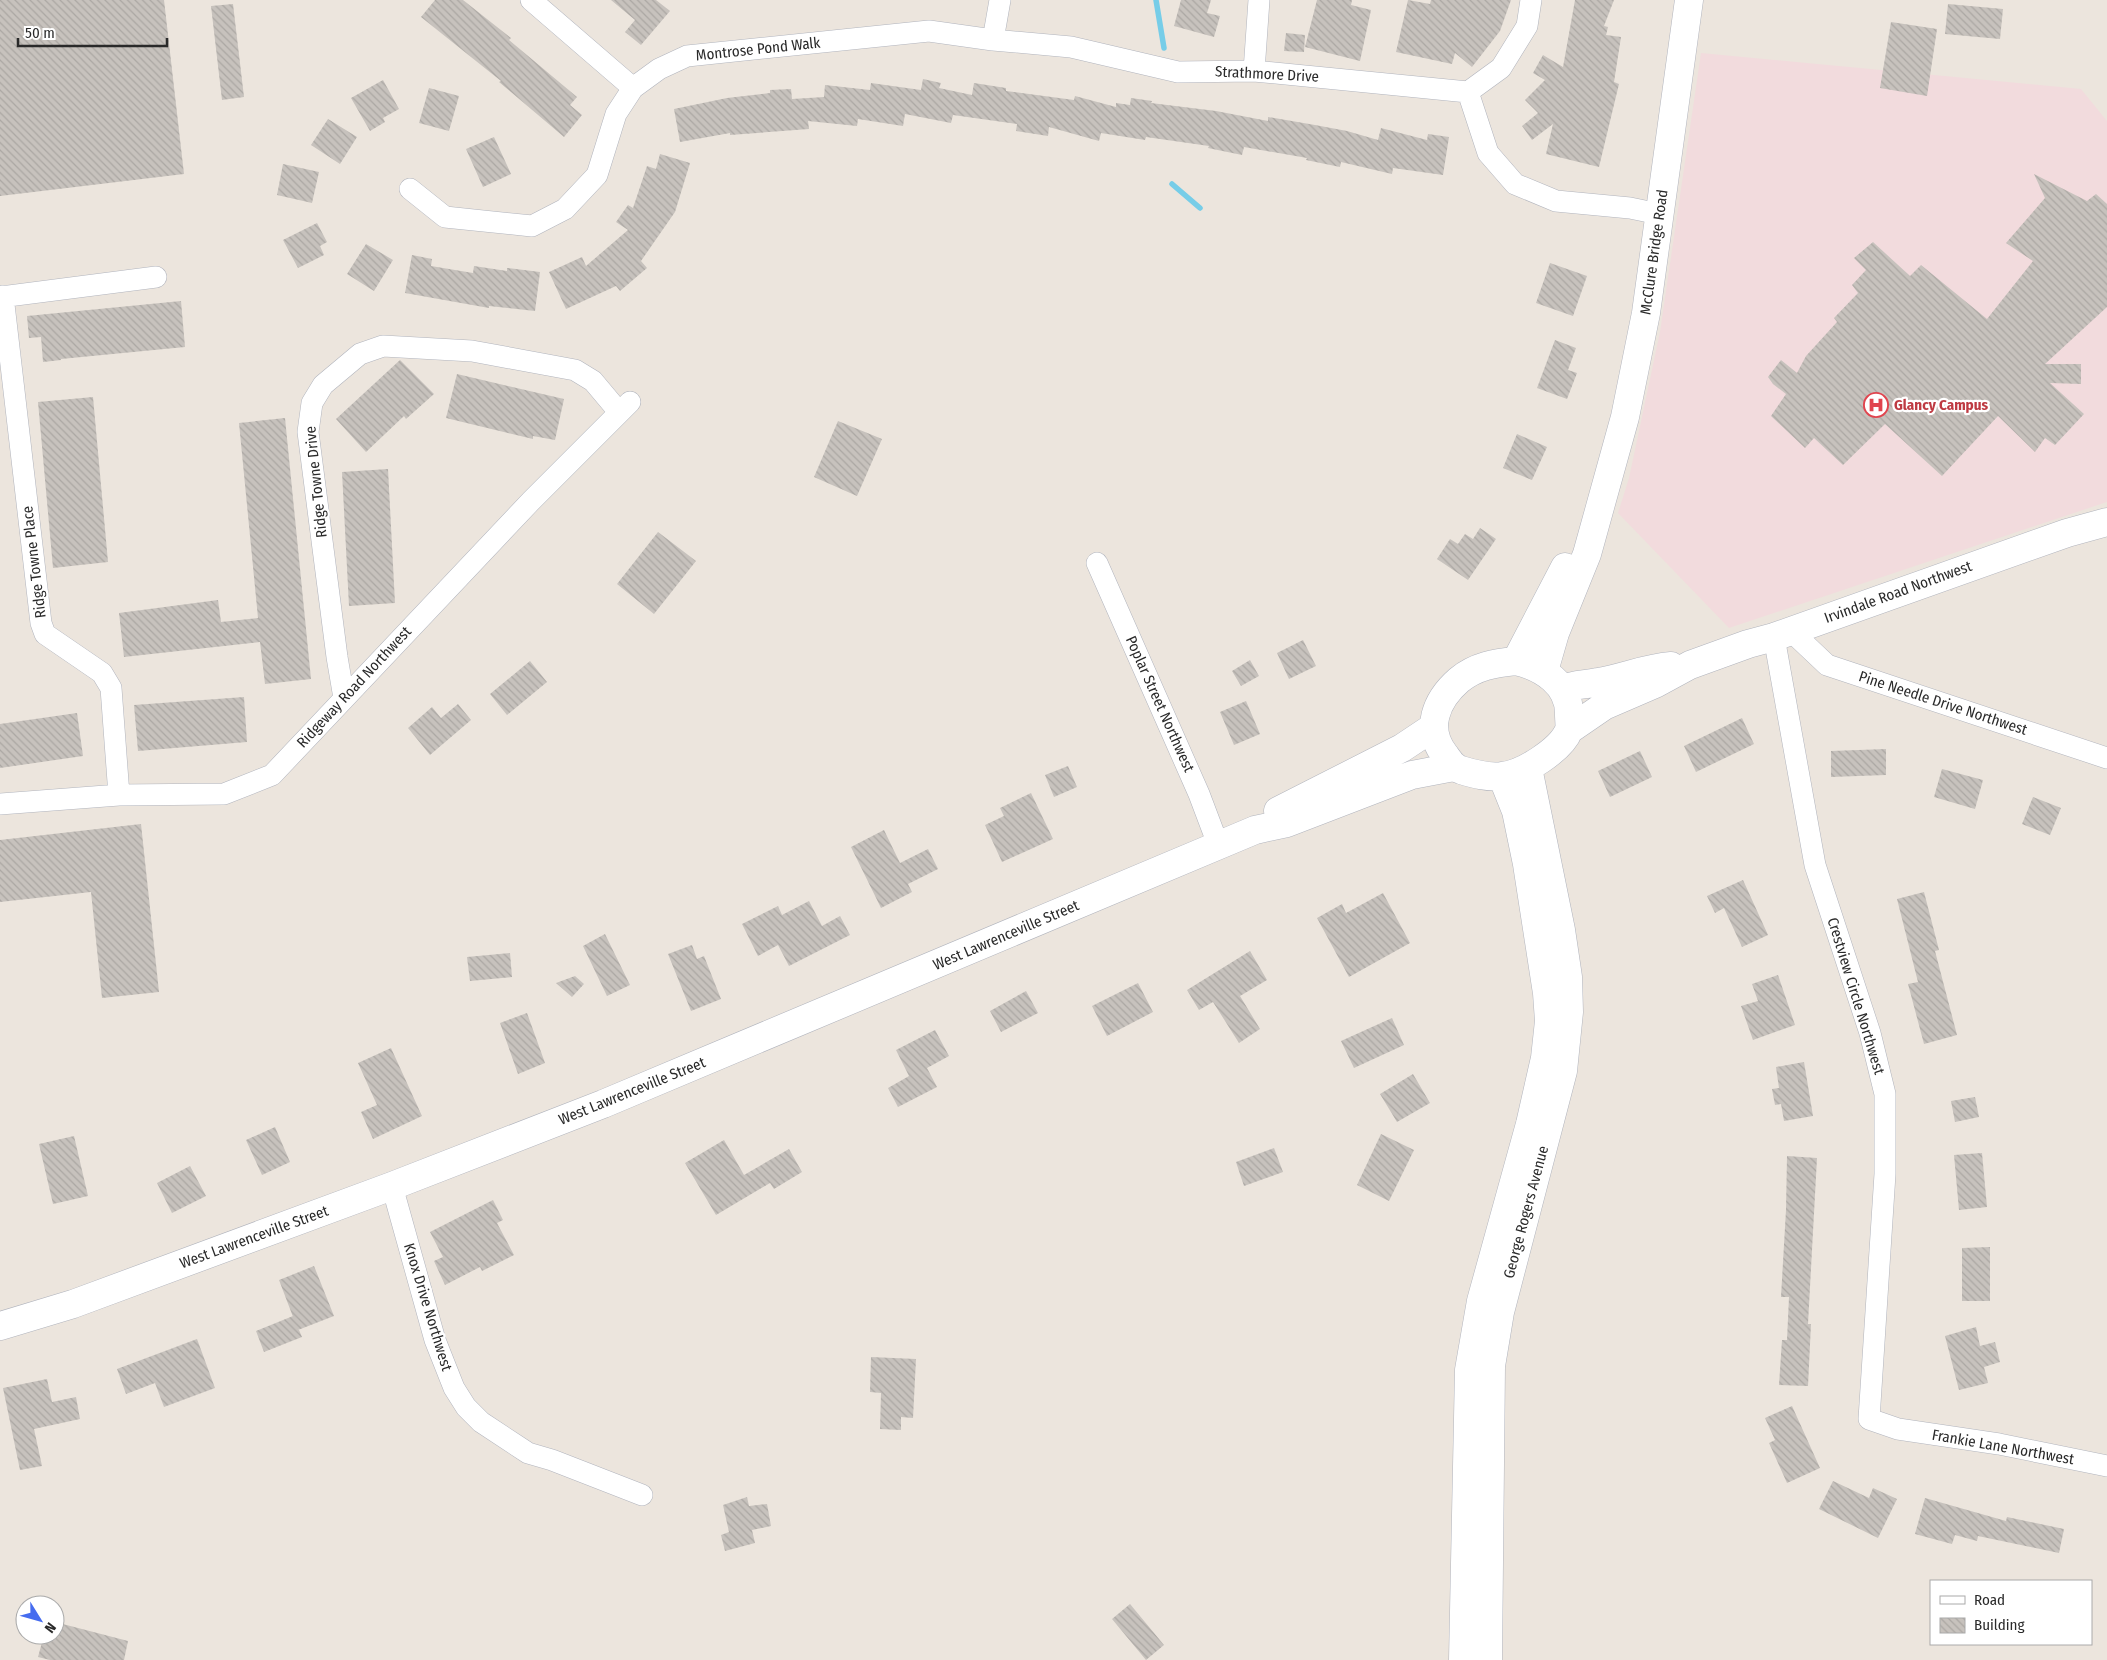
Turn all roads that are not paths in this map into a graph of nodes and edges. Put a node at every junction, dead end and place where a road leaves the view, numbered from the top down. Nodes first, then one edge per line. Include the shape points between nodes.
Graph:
1 (531, 0) edge
2 (1000, 0) edge
3 (1259, 0) edge
4 (1531, 0) edge
5 (1689, 0) edge
6 (993, 40) junction
7 (1254, 70) junction
8 (633, 88) junction
9 (1468, 92) junction
10 (410, 188) dead end
11 (1660, 214) junction
12 (156, 277) dead end
13 (1, 297) edge
14 (624, 407) joint
15 (1602, 500) junction
16 (2107, 522) edge
17 (1097, 563) dead end
18 (1782, 634) junction
19 (1516, 661) junction
20 (1690, 665) junction
21 (1554, 680) junction
22 (344, 698) junction
23 (1432, 728) junction
24 (1569, 730) junction
25 (2107, 758) edge
26 (1454, 767) junction
27 (1528, 768) junction
28 (1502, 776) junction
29 (119, 795) junction
30 (0, 804) edge
31 (1255, 830) junction
32 (1219, 847) junction
33 (392, 1186) junction
34 (0, 1326) edge
35 (1898, 1429) joint
36 (2107, 1466) edge
37 (642, 1495) dead end
38 (1463, 1660) edge
39 (1488, 1660) edge

1 - 8 street
2 - 6 street
3 - 7 street
4 - 9 street via 1526,26 1501,68
5 - 11 street, McClure Bridge Road
6 - 7 street, Strathmore Drive via 1071,47 1178,72
6 - 8 street, Montrose Pond Walk via 929,30 687,56 659,69
7 - 9 street, Strathmore Drive
8 - 10 street, Montrose Pond Walk via 616,114 597,175 565,209 532,226 445,217
9 - 11 street via 1488,154 1514,184 1556,201
11 - 15 street, McClure Bridge Road via 1639,353
12 - 13 street
13 - 29 street, Ridge Towne Place via 41,623 45,634 102,673 111,688
14 - 22 street, Ridgeway Road Northwest via 530,501
14 - 22 street, Ridge Towne Drive via 575,370 472,351 382,346 360,354 323,386 312,403 308,432
15 - 19 street, McClure Bridge Road
15 - 21 street, McClure Bridge Road via 1587,554 1555,633
16 - 18 street, Irvindale Road Northwest via 2058,536
17 - 32 street, Poplar Street Northwest via 1199,794
18 - 20 street, Irvindale Road Northwest
18 - 25 street, Pine Needle Drive Northwest via 1827,665
18 - 35 street, Crestview Circle Northwest via 1815,865 1870,1033 1885,1094 1885,1174 1868,1418
19 - 21 street via 1528,664
19 - 23 street via 1486,665 1461,678 1446,693
20 - 21 street, Irvindale Road Northwest via 1650,668 1598,682 1575,684
20 - 24 street, Irvindale Road Northwest via 1604,706
21 - 24 street via 1570,705
22 - 29 street, Ridgeway Road Northwest via 272,775 224,794
23 - 26 street via 1438,747
23 - 31 street, West Lawrenceville Street via 1402,748 1281,809
24 - 27 street via 1553,750
26 - 28 street via 1477,775
26 - 31 street, West Lawrenceville Street via 1412,775 1287,823
27 - 28 street
27 - 39 street, George Rogers Avenue via 1561,930 1569,1012 1563,1071 1500,1312 1491,1366
28 - 38 street, George Rogers Avenue via 1516,811 1527,864 1549,1020 1546,1058 1481,1301 1469,1370
29 - 30 street, Ridgeway Road Northwest
31 - 32 street, West Lawrenceville Street
32 - 33 street, West Lawrenceville Street via 603,1104
33 - 34 street, West Lawrenceville Street via 73,1304
33 - 37 street, Knox Drive Northwest via 435,1340 454,1388 466,1407 481,1422 528,1453
35 - 36 street, Frankie Lane Northwest via 1999,1444

